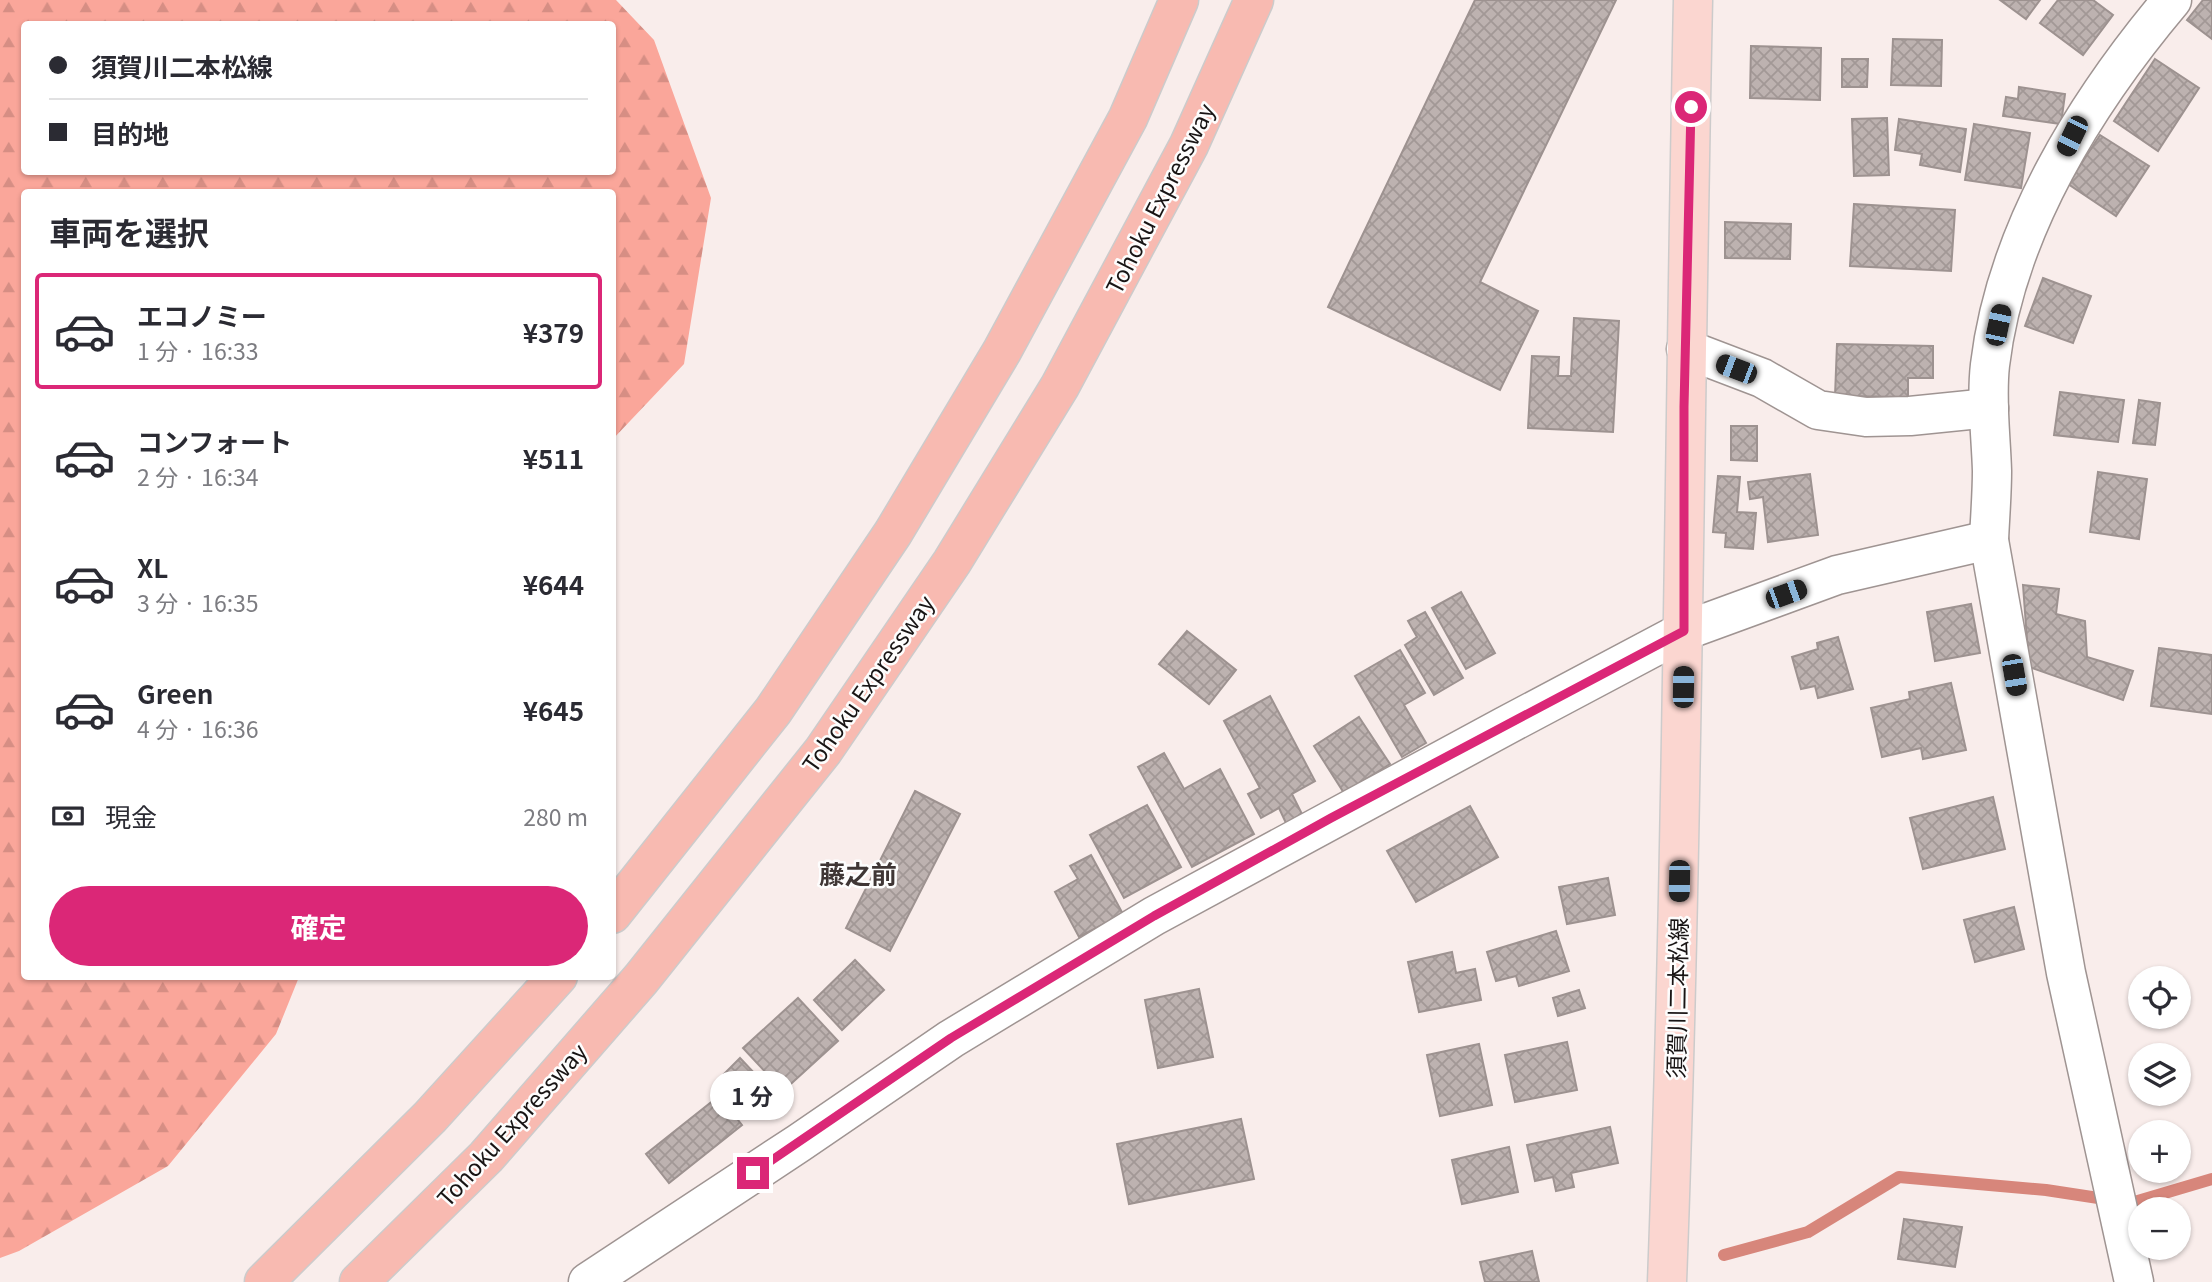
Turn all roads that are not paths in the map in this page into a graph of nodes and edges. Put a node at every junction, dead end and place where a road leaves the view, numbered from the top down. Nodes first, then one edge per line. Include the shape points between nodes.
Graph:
1 (1179, 0) edge
2 (1254, 0) edge
3 (1693, 0) edge
4 (2172, 0) edge
5 (1686, 349) junction
6 (1989, 408) junction
7 (1989, 540) junction
8 (1684, 631) junction
9 (616, 909) edge
10 (554, 980) edge
11 (264, 1282) edge
12 (359, 1282) edge
13 (588, 1282) edge
14 (1667, 1282) edge
15 (2134, 1282) edge

1 - 9 highway via 1128,118 1002,351 892,533 773,711
2 - 12 highway, Tohoku Expressway via 1189,145 1060,386 952,562 823,751 641,979 486,1157
3 - 5 main road, 須賀川二本松線
4 - 6 street via 2072,136 2028,228 2003,304 1990,365
5 - 6 street via 1762,378 1818,410 1866,417
5 - 8 main road, 須賀川二本松線
6 - 7 street
7 - 8 street via 1837,575
7 - 15 street via 2066,973
8 - 13 street via 1154,916 951,1038
8 - 14 main road, 須賀川二本松線
10 - 11 highway via 430,1116

